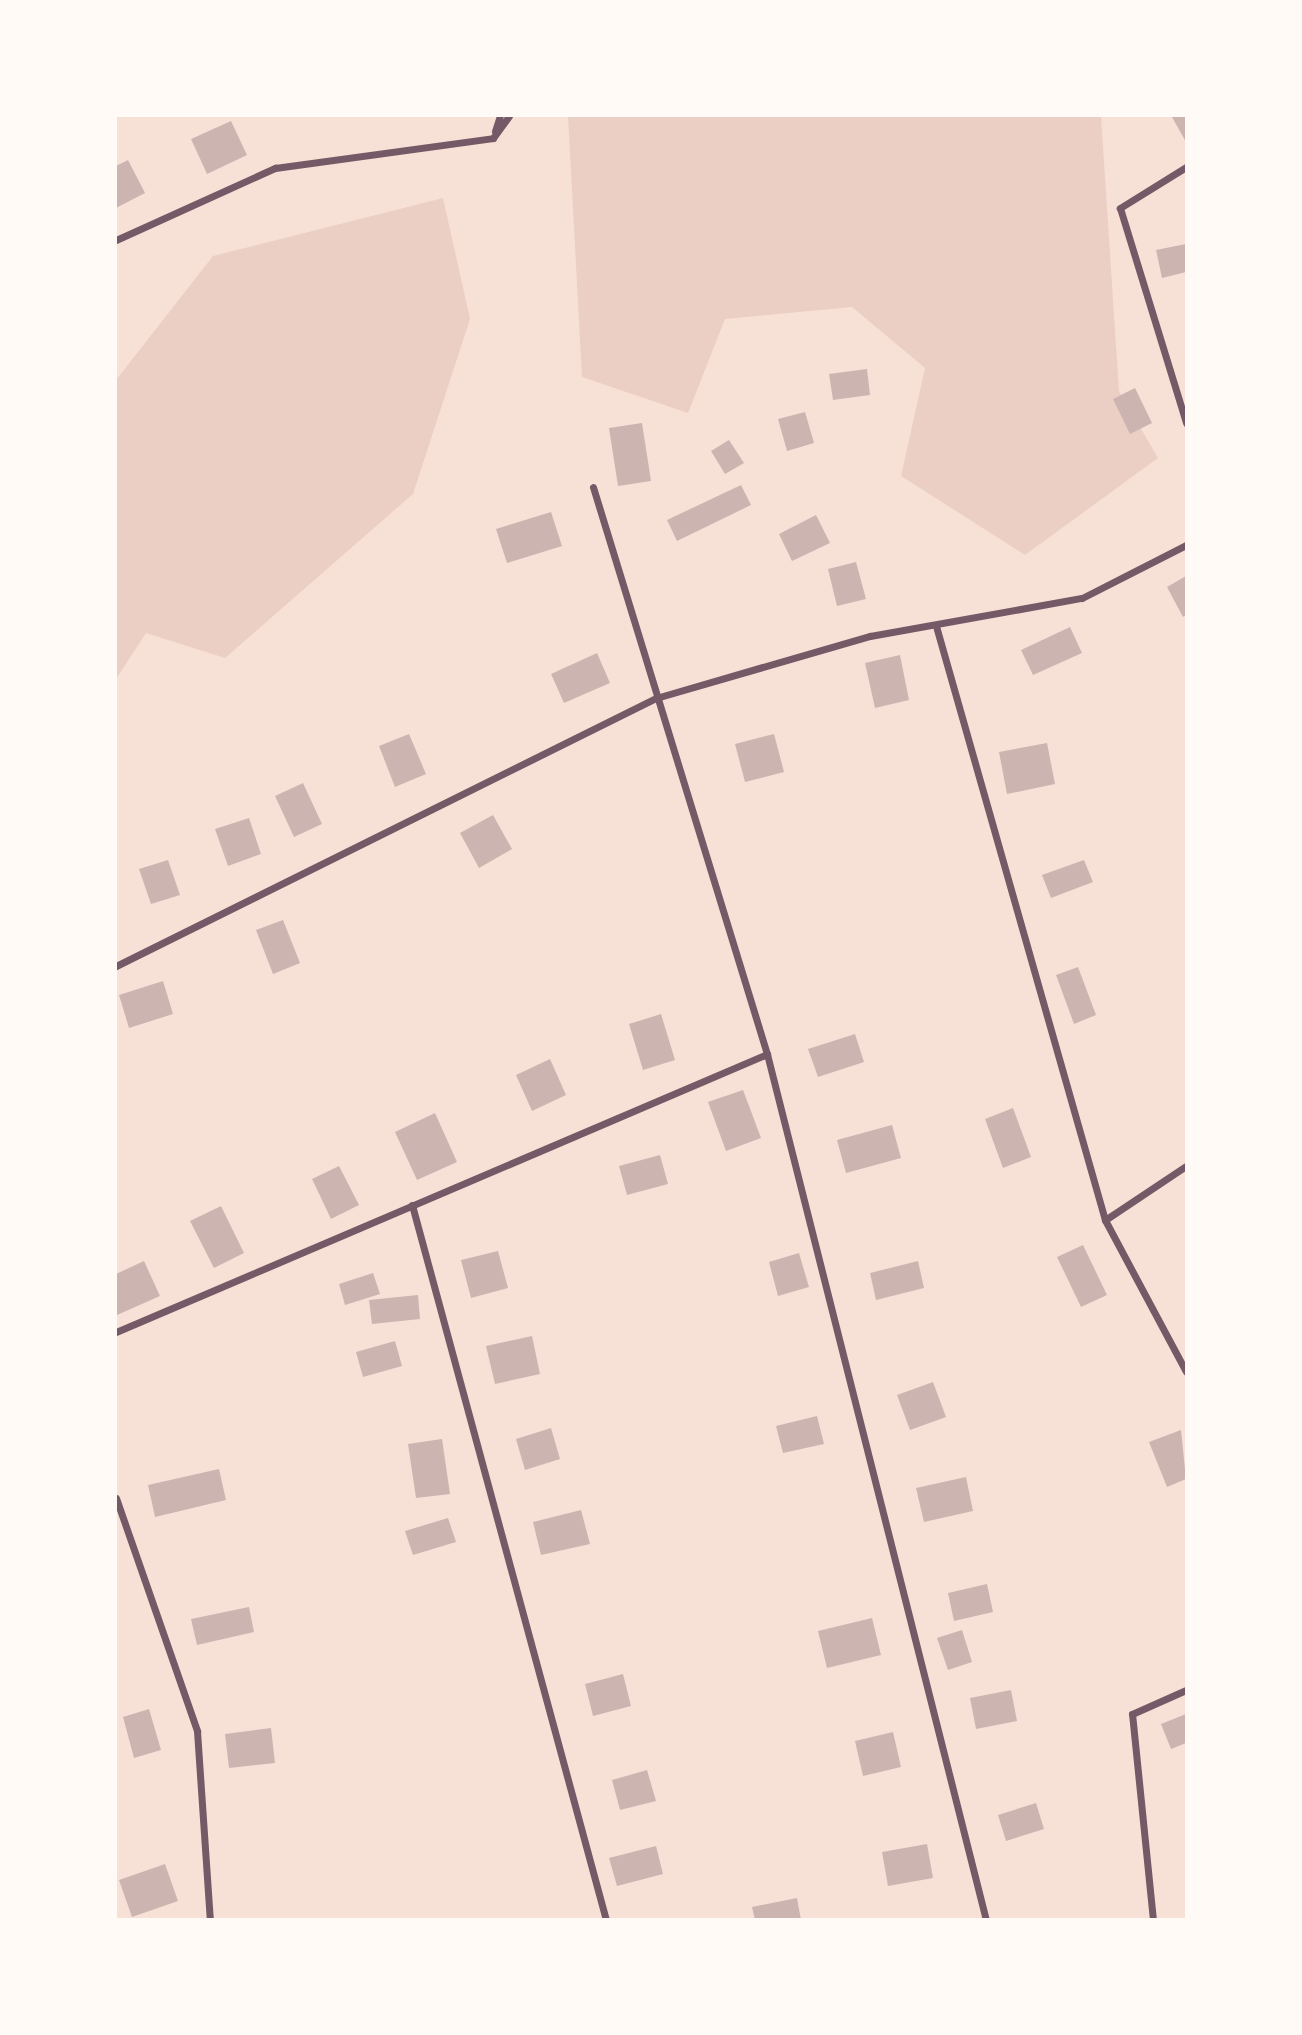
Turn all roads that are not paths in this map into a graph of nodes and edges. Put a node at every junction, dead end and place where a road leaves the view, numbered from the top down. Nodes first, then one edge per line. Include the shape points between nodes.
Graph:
1 (500, 116) edge
2 (509, 116) edge
3 (493, 138) junction
4 (1186, 167) edge
5 (116, 240) edge
6 (1186, 423) edge
7 (593, 486) dead end
8 (1186, 545) edge
9 (936, 626) junction
10 (656, 698) junction
11 (116, 966) edge
12 (767, 1054) junction
13 (1186, 1166) edge
14 (412, 1205) junction
15 (1105, 1220) junction
16 (116, 1332) edge
17 (1186, 1372) edge
18 (116, 1497) edge
19 (1186, 1690) edge
20 (210, 1920) edge
21 (606, 1920) edge
22 (986, 1920) edge
23 (1153, 1920) edge

1 - 3 street
2 - 3 street
3 - 5 street via 275,168
4 - 6 street via 1120,208
7 - 10 street
8 - 9 street via 1082,598
9 - 10 street via 870,636
9 - 15 street
10 - 11 street
10 - 12 street
12 - 14 street
12 - 22 street
13 - 15 street
14 - 16 street
14 - 21 street
15 - 17 street
18 - 20 street via 197,1731
19 - 23 street via 1132,1714

